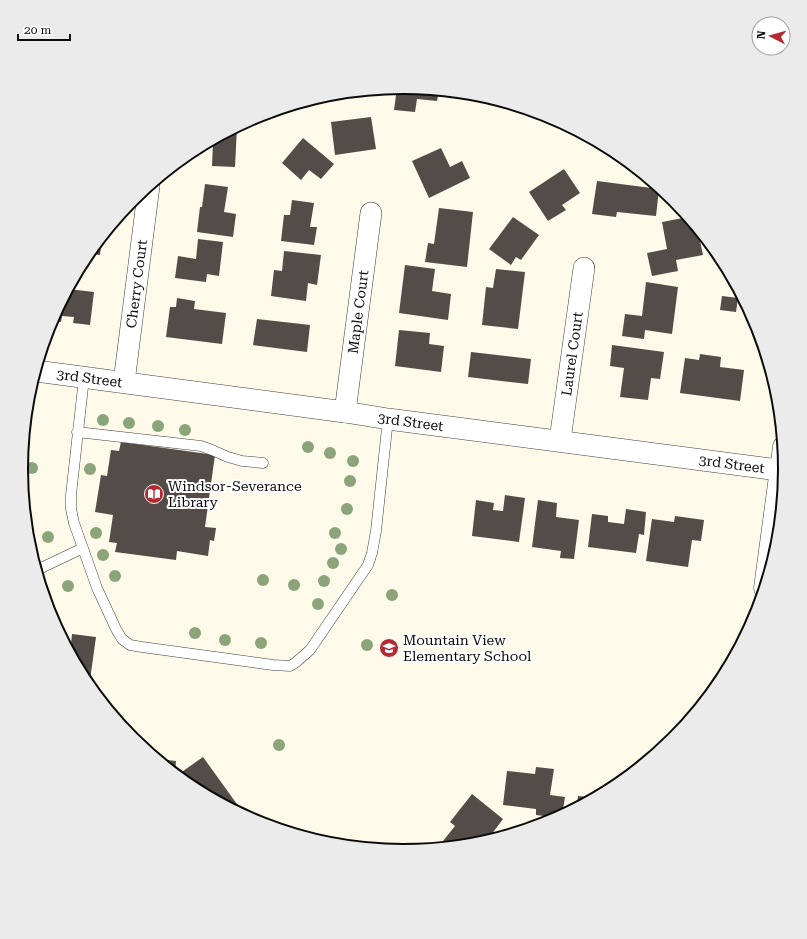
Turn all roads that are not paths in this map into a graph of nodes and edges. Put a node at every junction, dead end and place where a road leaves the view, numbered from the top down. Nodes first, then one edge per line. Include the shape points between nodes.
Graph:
1 (148, 195) edge
2 (371, 213) dead end
3 (584, 268) dead end
4 (41, 372) edge
5 (84, 378) junction
6 (124, 382) junction
7 (345, 412) junction
8 (388, 418) junction
9 (77, 432) junction
10 (560, 440) junction
11 (263, 463) dead end
12 (779, 469) edge
13 (777, 512) edge
14 (772, 544) edge
15 (83, 548) junction
16 (41, 568) edge

1 - 6 street, Cherry Court
2 - 7 street, Maple Court
3 - 10 street, Laurel Court
4 - 5 street, 3rd Street
5 - 6 street, 3rd Street
5 - 9 lane
6 - 7 street, 3rd Street
7 - 8 street, 3rd Street
8 - 10 street, 3rd Street
8 - 15 lane via 376,530 368,565 310,650 290,666 130,645 122,639 116,629 97,588
9 - 11 lane via 201,446 228,457
9 - 15 lane via 71,509
10 - 12 street, 3rd Street
13 - 14 street
15 - 16 lane

